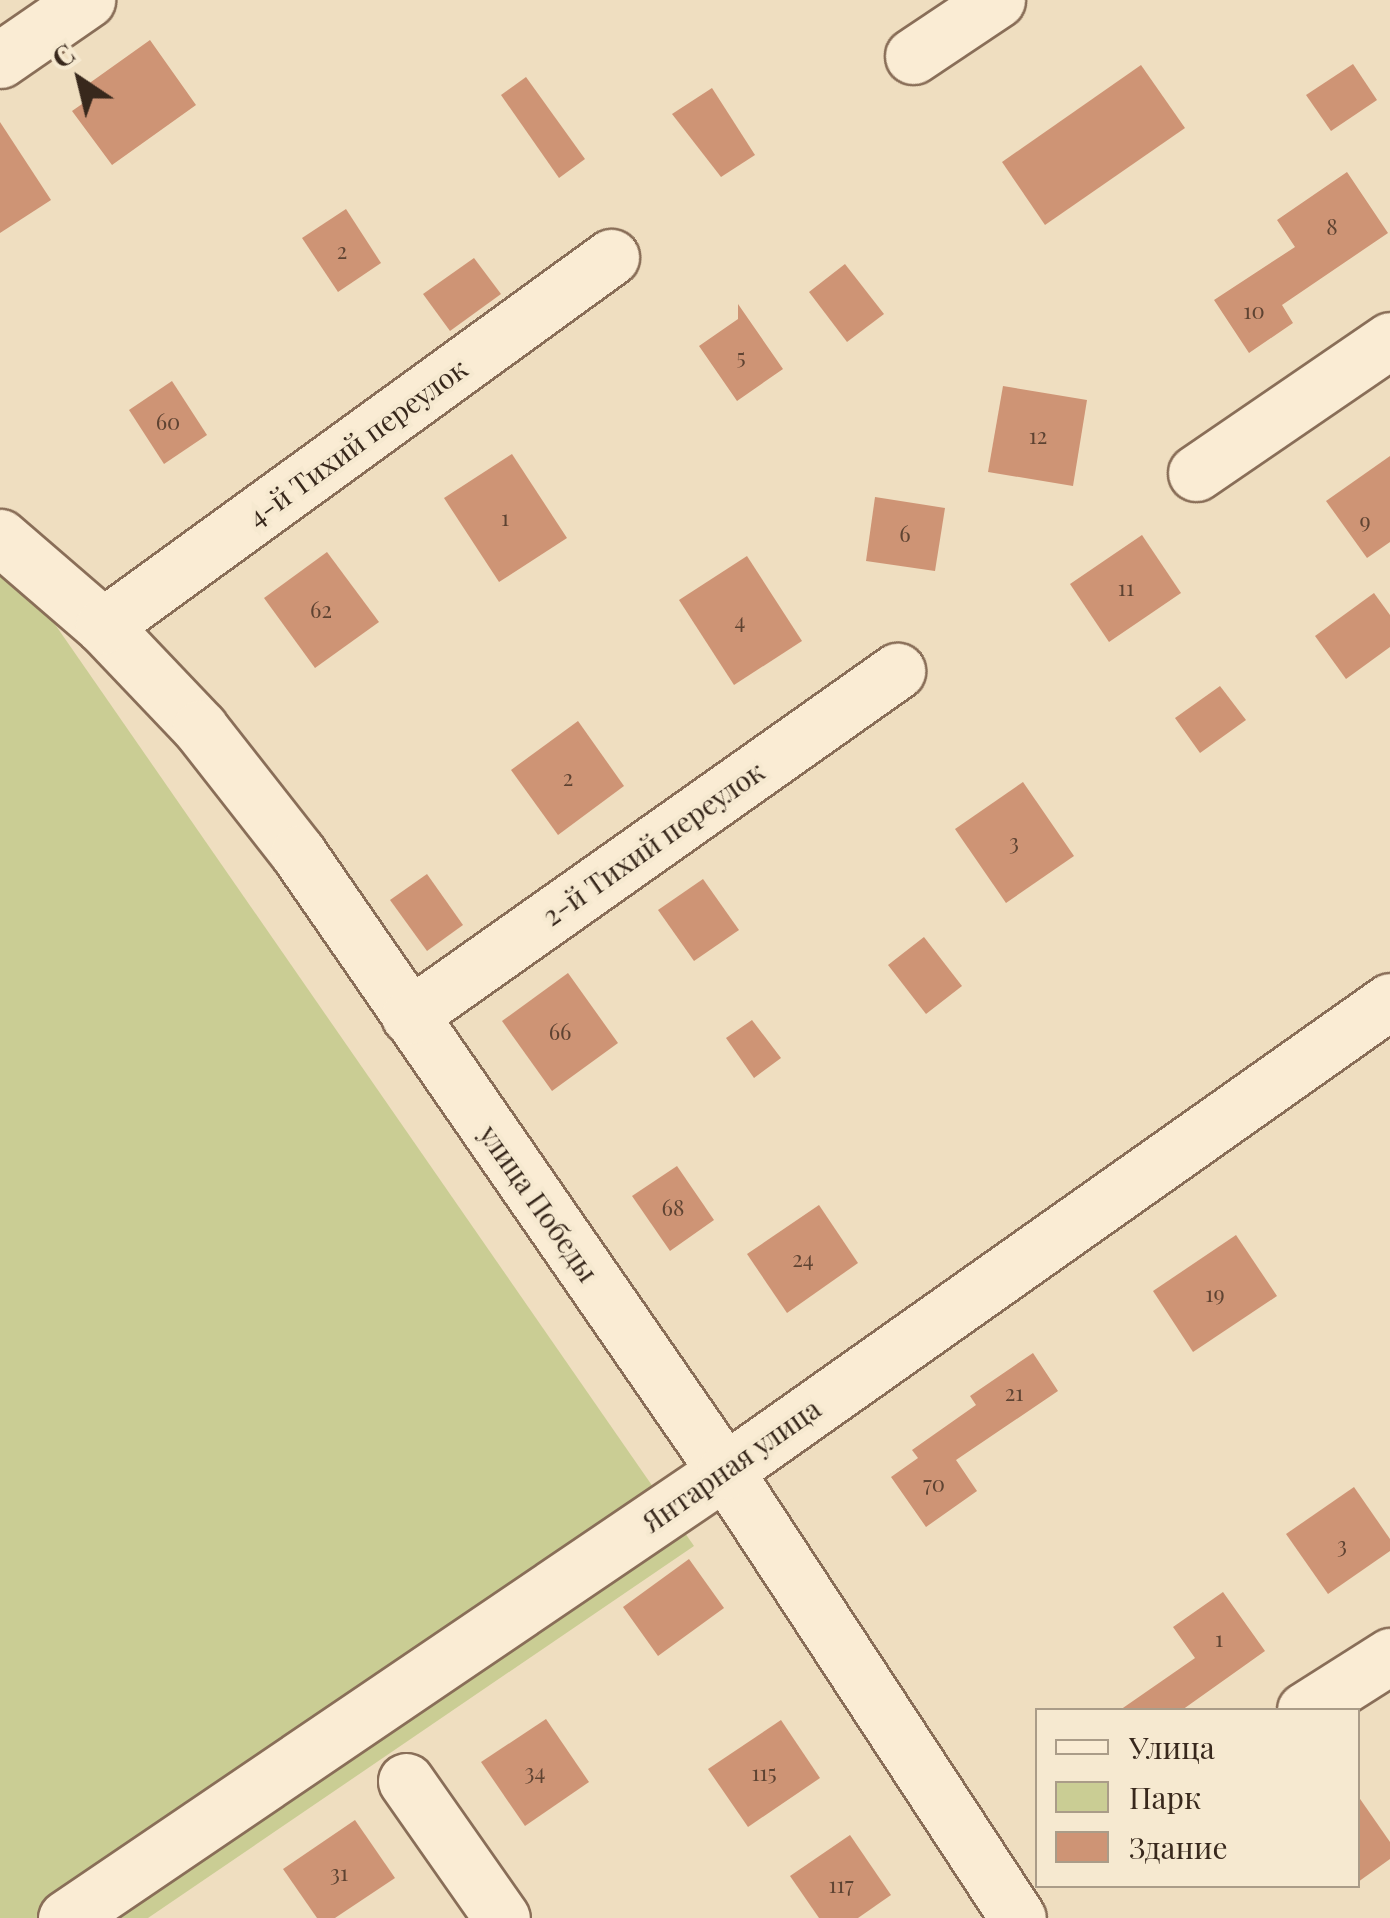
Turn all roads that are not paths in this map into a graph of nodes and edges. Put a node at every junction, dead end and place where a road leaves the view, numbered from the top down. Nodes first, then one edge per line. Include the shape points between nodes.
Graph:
1 (87, 0) edge
2 (997, 0) edge
3 (913, 56) dead end
4 (0, 60) edge
5 (611, 257) dead end
6 (1390, 340) edge
7 (1196, 473) dead end
8 (0, 537) edge
9 (103, 626) junction
10 (897, 670) dead end
11 (1390, 1001) edge
12 (409, 1016) junction
13 (724, 1471) junction
14 (1390, 1656) edge
15 (1307, 1708) edge
16 (406, 1781) dead end
17 (1010, 1904) edge
18 (66, 1918) edge
19 (502, 1918) edge

1 - 4 street
2 - 3 street
5 - 9 street, 4-й Тихий переулок
6 - 7 street
8 - 9 street, улица Победы
9 - 12 street, улица Победы via 200,728 298,853
10 - 12 street, 2-й Тихий переулок
11 - 13 street, Янтарная улица
12 - 13 street, улица Победы
13 - 17 street, улица Победы
13 - 18 street, Янтарная улица
14 - 15 street
16 - 19 street

